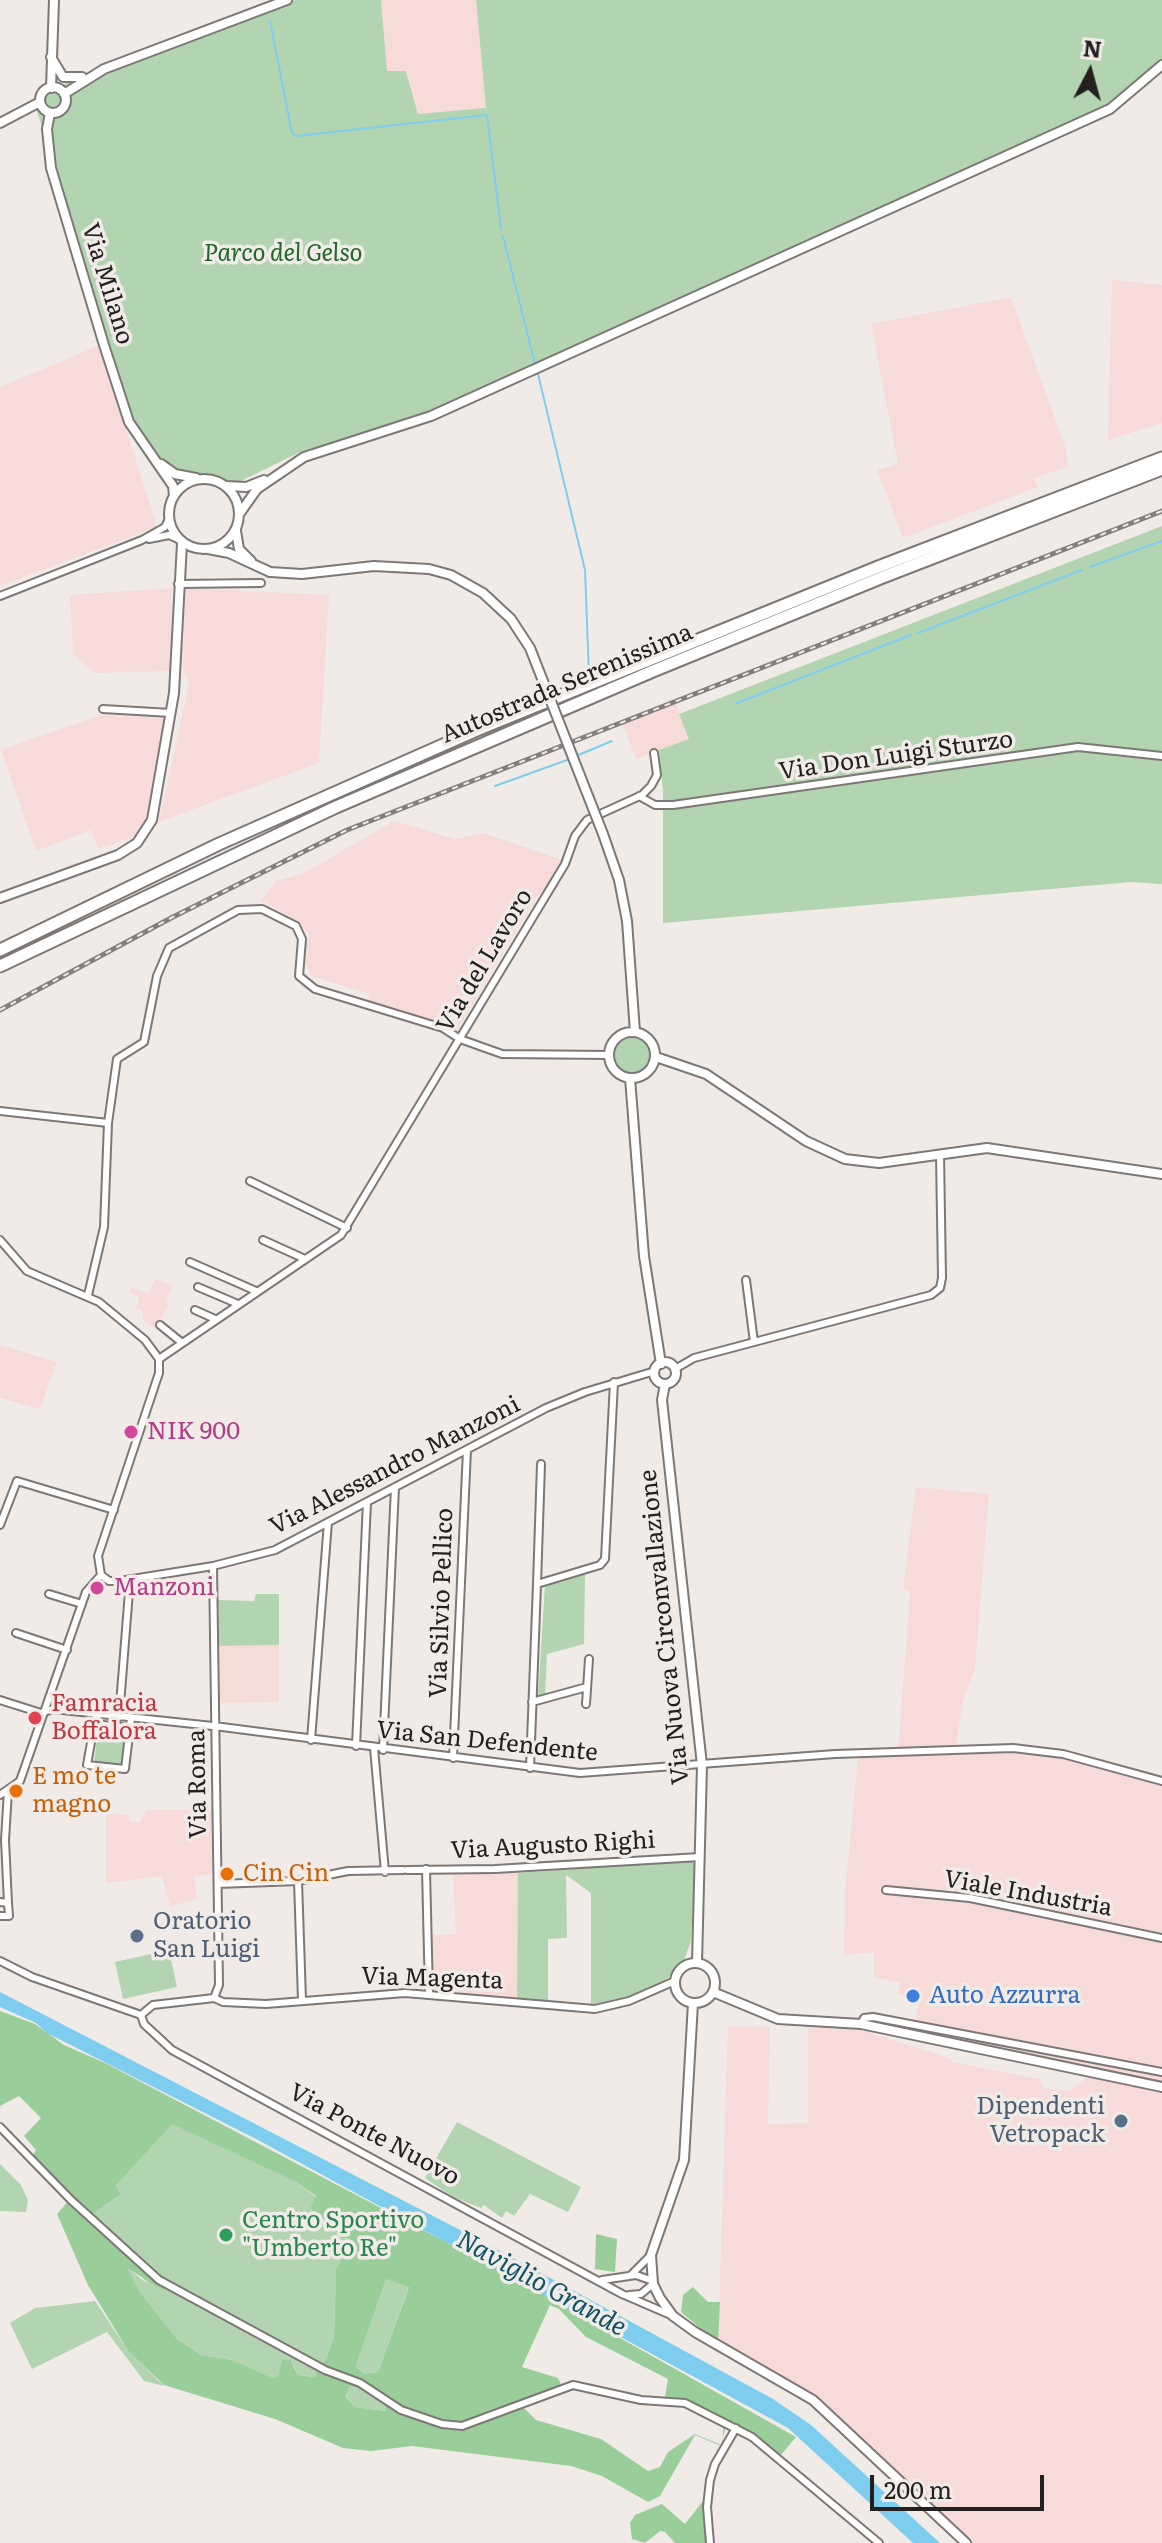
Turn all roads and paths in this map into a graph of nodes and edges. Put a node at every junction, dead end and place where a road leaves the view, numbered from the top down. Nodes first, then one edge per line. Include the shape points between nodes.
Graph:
1 (54, 0) edge
2 (287, 0) edge
3 (51, 57) junction
4 (1162, 65) edge
5 (87, 76) junction
6 (51, 88) junction
7 (64, 94) junction
8 (40, 102) junction
9 (50, 113) junction
10 (0, 123) edge
11 (1162, 458) edge
12 (153, 460) junction
13 (1162, 469) edge
14 (272, 477) junction
15 (204, 479) junction
16 (226, 486) junction
17 (174, 496) junction
18 (240, 513) junction
19 (169, 519) junction
20 (236, 531) junction
21 (142, 540) junction
22 (180, 541) junction
23 (197, 549) junction
24 (208, 549) junction
25 (254, 565) junction
26 (180, 568) junction
27 (261, 583) dead end
28 (178, 584) junction
29 (0, 596) edge
30 (103, 709) dead end
31 (171, 713) junction
32 (654, 753) dead end
33 (1162, 756) edge
34 (639, 796) junction
35 (0, 898) edge
36 (0, 950) edge
37 (0, 966) edge
38 (635, 1032) junction
39 (460, 1039) junction
40 (609, 1055) junction
41 (656, 1057) junction
42 (630, 1078) junction
43 (0, 1111) edge
44 (108, 1123) junction
45 (940, 1154) junction
46 (1162, 1174) edge
47 (250, 1181) dead end
48 (347, 1228) junction
49 (0, 1240) edge
50 (263, 1240) dead end
51 (305, 1259) junction
52 (190, 1262) dead end
53 (746, 1280) dead end
54 (198, 1287) dead end
55 (256, 1291) junction
56 (88, 1295) junction
57 (238, 1304) junction
58 (195, 1310) dead end
59 (215, 1319) junction
60 (160, 1325) dead end
61 (181, 1342) junction
62 (754, 1342) junction
63 (159, 1359) junction
64 (658, 1367) junction
65 (675, 1369) junction
66 (614, 1382) junction
67 (665, 1384) junction
68 (467, 1450) junction
69 (541, 1464) dead end
70 (395, 1487) junction
71 (367, 1502) junction
72 (114, 1510) junction
73 (328, 1522) junction
74 (0, 1525) edge
75 (213, 1566) junction
76 (101, 1575) junction
77 (130, 1579) junction
78 (537, 1584) junction
79 (49, 1594) dead end
80 (82, 1604) junction
81 (16, 1633) dead end
82 (67, 1650) junction
83 (589, 1659) dead end
84 (587, 1687) junction
85 (0, 1700) edge
86 (532, 1702) junction
87 (586, 1704) dead end
88 (46, 1712) junction
89 (96, 1714) junction
90 (119, 1717) junction
91 (131, 1718) junction
92 (94, 1724) junction
93 (216, 1726) junction
94 (130, 1728) junction
95 (311, 1740) junction
96 (356, 1746) junction
97 (374, 1748) junction
98 (383, 1750) junction
99 (453, 1758) junction
100 (702, 1765) junction
101 (530, 1768) junction
102 (1162, 1781) edge
103 (8, 1791) junction
104 (0, 1795) edge
105 (700, 1857) junction
106 (426, 1869) junction
107 (385, 1872) junction
108 (298, 1881) junction
109 (218, 1884) junction
110 (886, 1890) dead end
111 (0, 1902) edge
112 (8, 1903) junction
113 (0, 1916) edge
114 (1162, 1938) edge
115 (0, 1961) edge
116 (697, 1963) junction
117 (675, 1981) junction
118 (713, 1992) junction
119 (429, 1995) junction
120 (214, 1998) junction
121 (302, 2000) junction
122 (693, 2003) junction
123 (141, 2015) junction
124 (861, 2024) junction
125 (1162, 2072) edge
126 (1162, 2087) edge
127 (0, 2127) edge
128 (651, 2255) junction
129 (627, 2277) junction
130 (598, 2280) junction
131 (653, 2282) junction
132 (622, 2294) junction
133 (673, 2316) junction
134 (736, 2428) junction
135 (710, 2543) edge
136 (879, 2543) edge
137 (966, 2543) edge

1 - 3 street
2 - 5 street
3 - 5 street via 63,77
3 - 6 street
4 - 14 street via 1110,109 431,416 304,457
5 - 7 street
6 - 7 street
6 - 8 street via 41,94
7 - 9 street via 64,106
8 - 9 street
8 - 10 street
9 - 12 street, Via Milano via 47,146 55,183 127,414
11 - 36 highway, Autostrada Serenissima via 479,729 219,844
12 - 15 street via 175,474
12 - 17 street, Via Milano via 173,486
13 - 37 highway, Autostrada Serenissima via 653,671 336,807
14 - 16 street via 246,487
14 - 18 street
15 - 16 street
15 - 17 street
16 - 18 street
17 - 19 street
18 - 20 street
19 - 21 street
19 - 22 street
20 - 24 street
20 - 25 street via 239,549
21 - 22 street via 169,535
21 - 29 street
22 - 23 street
22 - 26 street
23 - 24 street
23 - 26 street
24 - 25 street
25 - 38 street, bridge via 302,574 374,566 429,569 483,593 511,619 530,648 619,880
26 - 28 street
27 - 28 street
28 - 31 street
30 - 31 street
31 - 35 street via 152,820 137,843 118,855
32 - 34 street via 657,775
33 - 34 street, Via Don Luigi Sturzo via 1078,747 673,805 655,805
34 - 39 street, Via del Lavoro via 603,810 581,828 565,864
38 - 40 street via 614,1041
38 - 41 street via 653,1044
39 - 40 street via 510,1055
39 - 44 street via 443,1028 307,985 299,976 302,939 296,926 262,909 245,908 169,948 157,976 144,1042 117,1059
39 - 48 street, Via del Lavoro
40 - 42 street via 618,1073
41 - 42 street via 650,1071
41 - 45 street via 706,1074 837,1156 879,1163
42 - 64 street
43 - 44 street
44 - 56 street via 104,1227
45 - 46 street via 987,1148
45 - 62 street via 940,1288 931,1295
47 - 48 street
48 - 51 street, Via del Lavoro
49 - 56 street via 27,1271
50 - 51 street
51 - 55 street, Via del Lavoro
52 - 55 street
53 - 62 street
54 - 57 street
55 - 57 street, Via del Lavoro
56 - 63 street via 145,1340
57 - 59 street, Via del Lavoro
58 - 59 street
59 - 61 street, Via del Lavoro
60 - 61 street
61 - 63 street, Via del Lavoro
62 - 65 street via 694,1358
63 - 72 street
64 - 65 street via 670,1364
64 - 66 street, Via Alessandro Manzoni
64 - 67 street via 657,1380
65 - 67 street via 674,1379
66 - 68 street, Via Alessandro Manzoni via 546,1408
66 - 78 street via 605,1559
67 - 100 street, Via Nuova Circonvallazione via 662,1400
68 - 70 street, Via Alessandro Manzoni
68 - 99 street, Via Silvio Pellico
69 - 78 street
70 - 71 street, Via Alessandro Manzoni
70 - 98 street
71 - 73 street, Via Alessandro Manzoni
71 - 96 street
72 - 74 street via 17,1481
72 - 76 street via 98,1556
73 - 75 street, Via Alessandro Manzoni via 275,1550
73 - 95 street
75 - 77 street, Via Alessandro Manzoni
75 - 93 street, Via Roma
76 - 77 street, Via Alessandro Manzoni via 109,1581
76 - 80 street
77 - 90 street
78 - 86 street
79 - 80 street
80 - 82 street
81 - 82 street
82 - 88 street
83 - 84 street
84 - 86 street
84 - 87 street
85 - 88 street, Via San Defendente
86 - 101 street
88 - 89 street, Via San Defendente
88 - 103 street via 20,1781
89 - 90 street, Via San Defendente
89 - 92 street
90 - 91 street, Via San Defendente
91 - 93 street, Via San Defendente
91 - 94 street
92 - 94 street
92 - 94 street via 87,1765 125,1769
93 - 95 street, Via San Defendente
93 - 109 street, Via Roma
95 - 96 street, Via San Defendente
96 - 97 street, Via San Defendente
97 - 98 street, Via San Defendente
97 - 107 street
98 - 99 street, Via San Defendente
99 - 101 street, Via San Defendente
100 - 101 street, Via San Defendente via 609,1773
100 - 102 street, Via San Defendente via 1013,1748 1063,1754
100 - 105 street, Via Nuova Circonvallazione
103 - 104 street
103 - 112 street
105 - 106 street, Via Augusto Righi
105 - 116 street, Via Nuova Circonvallazione
106 - 107 street, Via Augusto Righi
106 - 119 street
107 - 108 street, Via Augusto Righi via 348,1871
108 - 109 street, Via Augusto Righi
108 - 121 street
109 - 120 street, Via Roma via 219,1992
110 - 114 street, Viale Industria via 970,1898
111 - 112 street
112 - 113 street via 9,1916
115 - 123 street
116 - 117 street via 685,1966
116 - 118 street via 713,1973
117 - 119 street, Via Magenta via 595,2009
117 - 122 street via 681,1998
118 - 122 street via 705,2001
118 - 124 street via 778,2019
119 - 121 street, Via Magenta
120 - 121 street, Via Magenta via 236,2004
120 - 123 street, Via Magenta via 153,2005
122 - 128 street via 684,2160
123 - 130 street, Via Ponte Nuovo via 172,2050
124 - 125 street via 873,2017
124 - 126 street
127 - 134 street via 159,2280 360,2383 401,2410 442,2424 469,2424 573,2385 641,2400 685,2403
128 - 129 street
128 - 131 street, Via Ponte Nuovo
129 - 130 street
129 - 131 street
130 - 132 street, Via Ponte Nuovo
131 - 132 street via 641,2294
131 - 133 street, Via Ponte Nuovo
132 - 133 street, Via Ponte Nuovo
133 - 137 street, Via Ponte Nuovo via 813,2400
134 - 135 street via 710,2480
134 - 136 street

